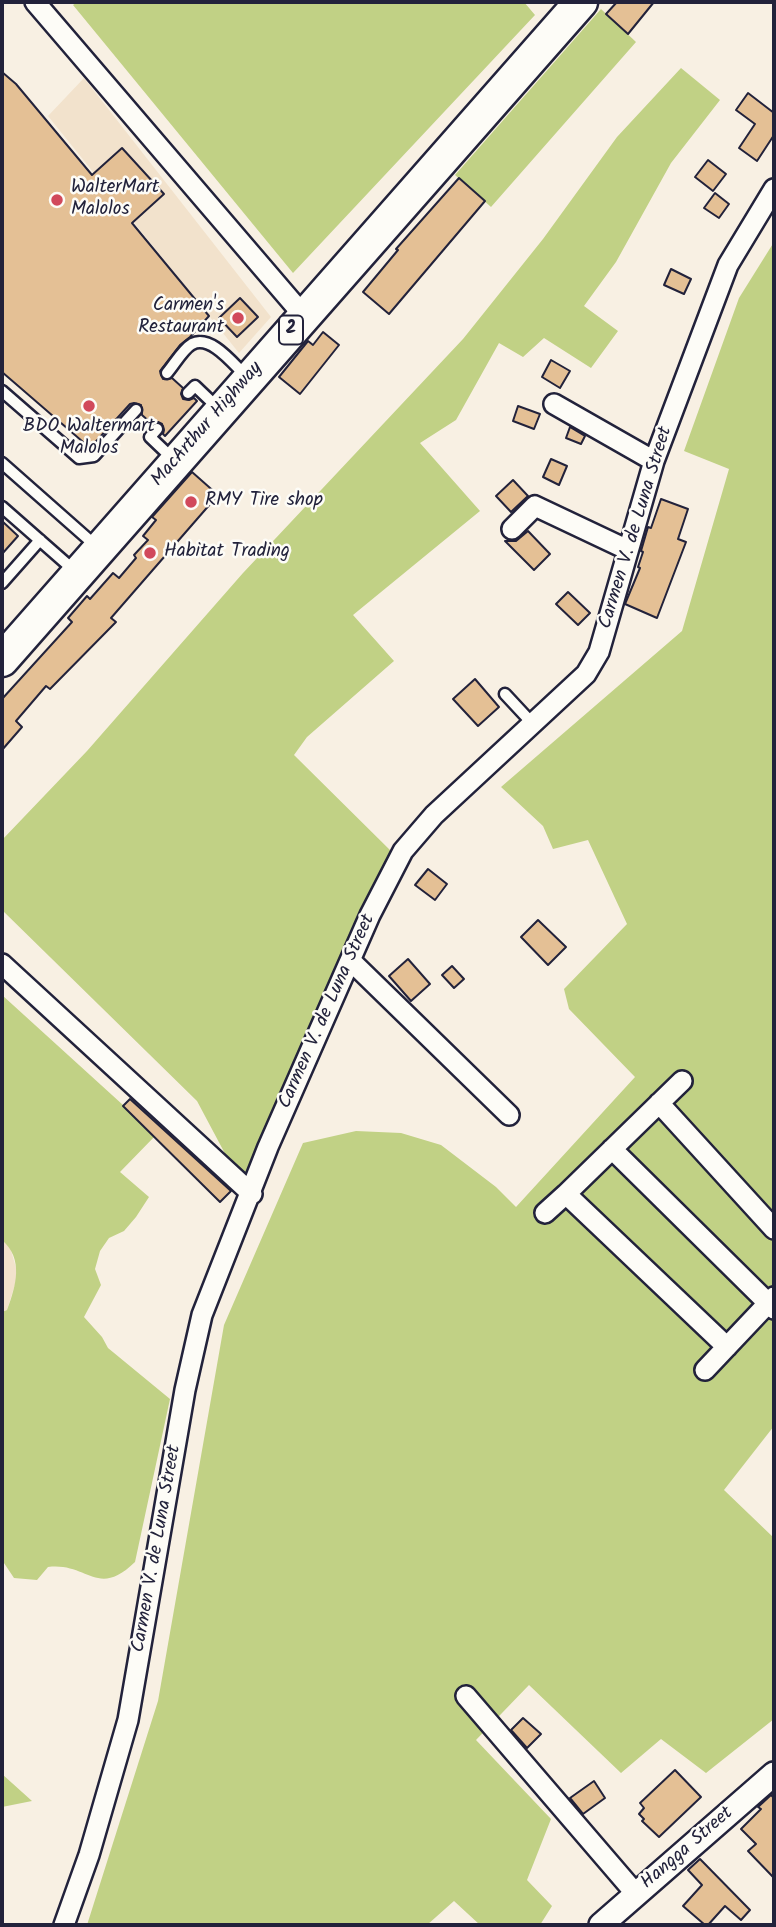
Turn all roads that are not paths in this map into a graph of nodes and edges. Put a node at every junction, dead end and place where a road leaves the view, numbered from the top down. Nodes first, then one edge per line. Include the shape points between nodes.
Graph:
1 (35, 2) edge
2 (581, 2) edge
3 (774, 189) edge
4 (304, 316) junction
5 (167, 373) dead end
6 (249, 379) junction
7 (2, 391) edge
8 (188, 393) dead end
9 (554, 404) dead end
10 (136, 410) dead end
11 (221, 410) junction
12 (157, 429) dead end
13 (654, 461) junction
14 (176, 462) junction
15 (2, 463) edge
16 (2, 507) edge
17 (512, 529) dead end
18 (40, 541) junction
19 (100, 549) junction
20 (628, 550) junction
21 (79, 575) junction
22 (4, 576) edge
23 (10, 645) edge
24 (505, 694) dead end
25 (532, 723) junction
26 (351, 961) junction
27 (2, 964) edge
28 (682, 1081) dead end
29 (659, 1103) junction
30 (509, 1115) dead end
31 (612, 1149) junction
32 (251, 1194) junction
33 (566, 1194) junction
34 (545, 1213) dead end
35 (774, 1230) edge
36 (772, 1303) edge
37 (726, 1347) junction
38 (705, 1370) dead end
39 (466, 1696) dead end
40 (774, 1773) edge
41 (636, 1894) junction
42 (64, 1925) edge
43 (601, 1925) edge

1 - 4 street
2 - 4 highway, MacArthur Highway / 2
3 - 13 street, Carmen V. de Luna Street via 728,265
4 - 6 highway, MacArthur Highway / 2
5 - 6 lane via 191,344 202,342
6 - 11 highway, MacArthur Highway / 2
7 - 10 lane via 79,458 94,456
8 - 11 lane via 195,386
9 - 13 street
11 - 14 highway, MacArthur Highway / 2
12 - 14 lane via 150,437
13 - 20 street, Carmen V. de Luna Street
14 - 19 highway, MacArthur Highway / 2
15 - 19 lane
16 - 18 lane
17 - 20 street via 536,506
18 - 21 lane
18 - 22 lane
19 - 21 highway, MacArthur Highway / 2
20 - 25 street, Carmen V. de Luna Street via 599,652 586,674
21 - 23 highway, MacArthur Highway / 2
24 - 25 lane
25 - 26 street, Carmen V. de Luna Street via 434,815 403,852
26 - 30 street
26 - 32 street, Carmen V. de Luna Street
27 - 32 street
28 - 29 street
29 - 31 street
29 - 35 street
31 - 33 street
31 - 36 street
32 - 42 street, Carmen V. de Luna Street via 202,1315 128,1720
33 - 34 street
33 - 37 street
36 - 37 street
37 - 38 street
39 - 41 street
40 - 41 street, Hangga Street
41 - 43 street, Hangga Street

